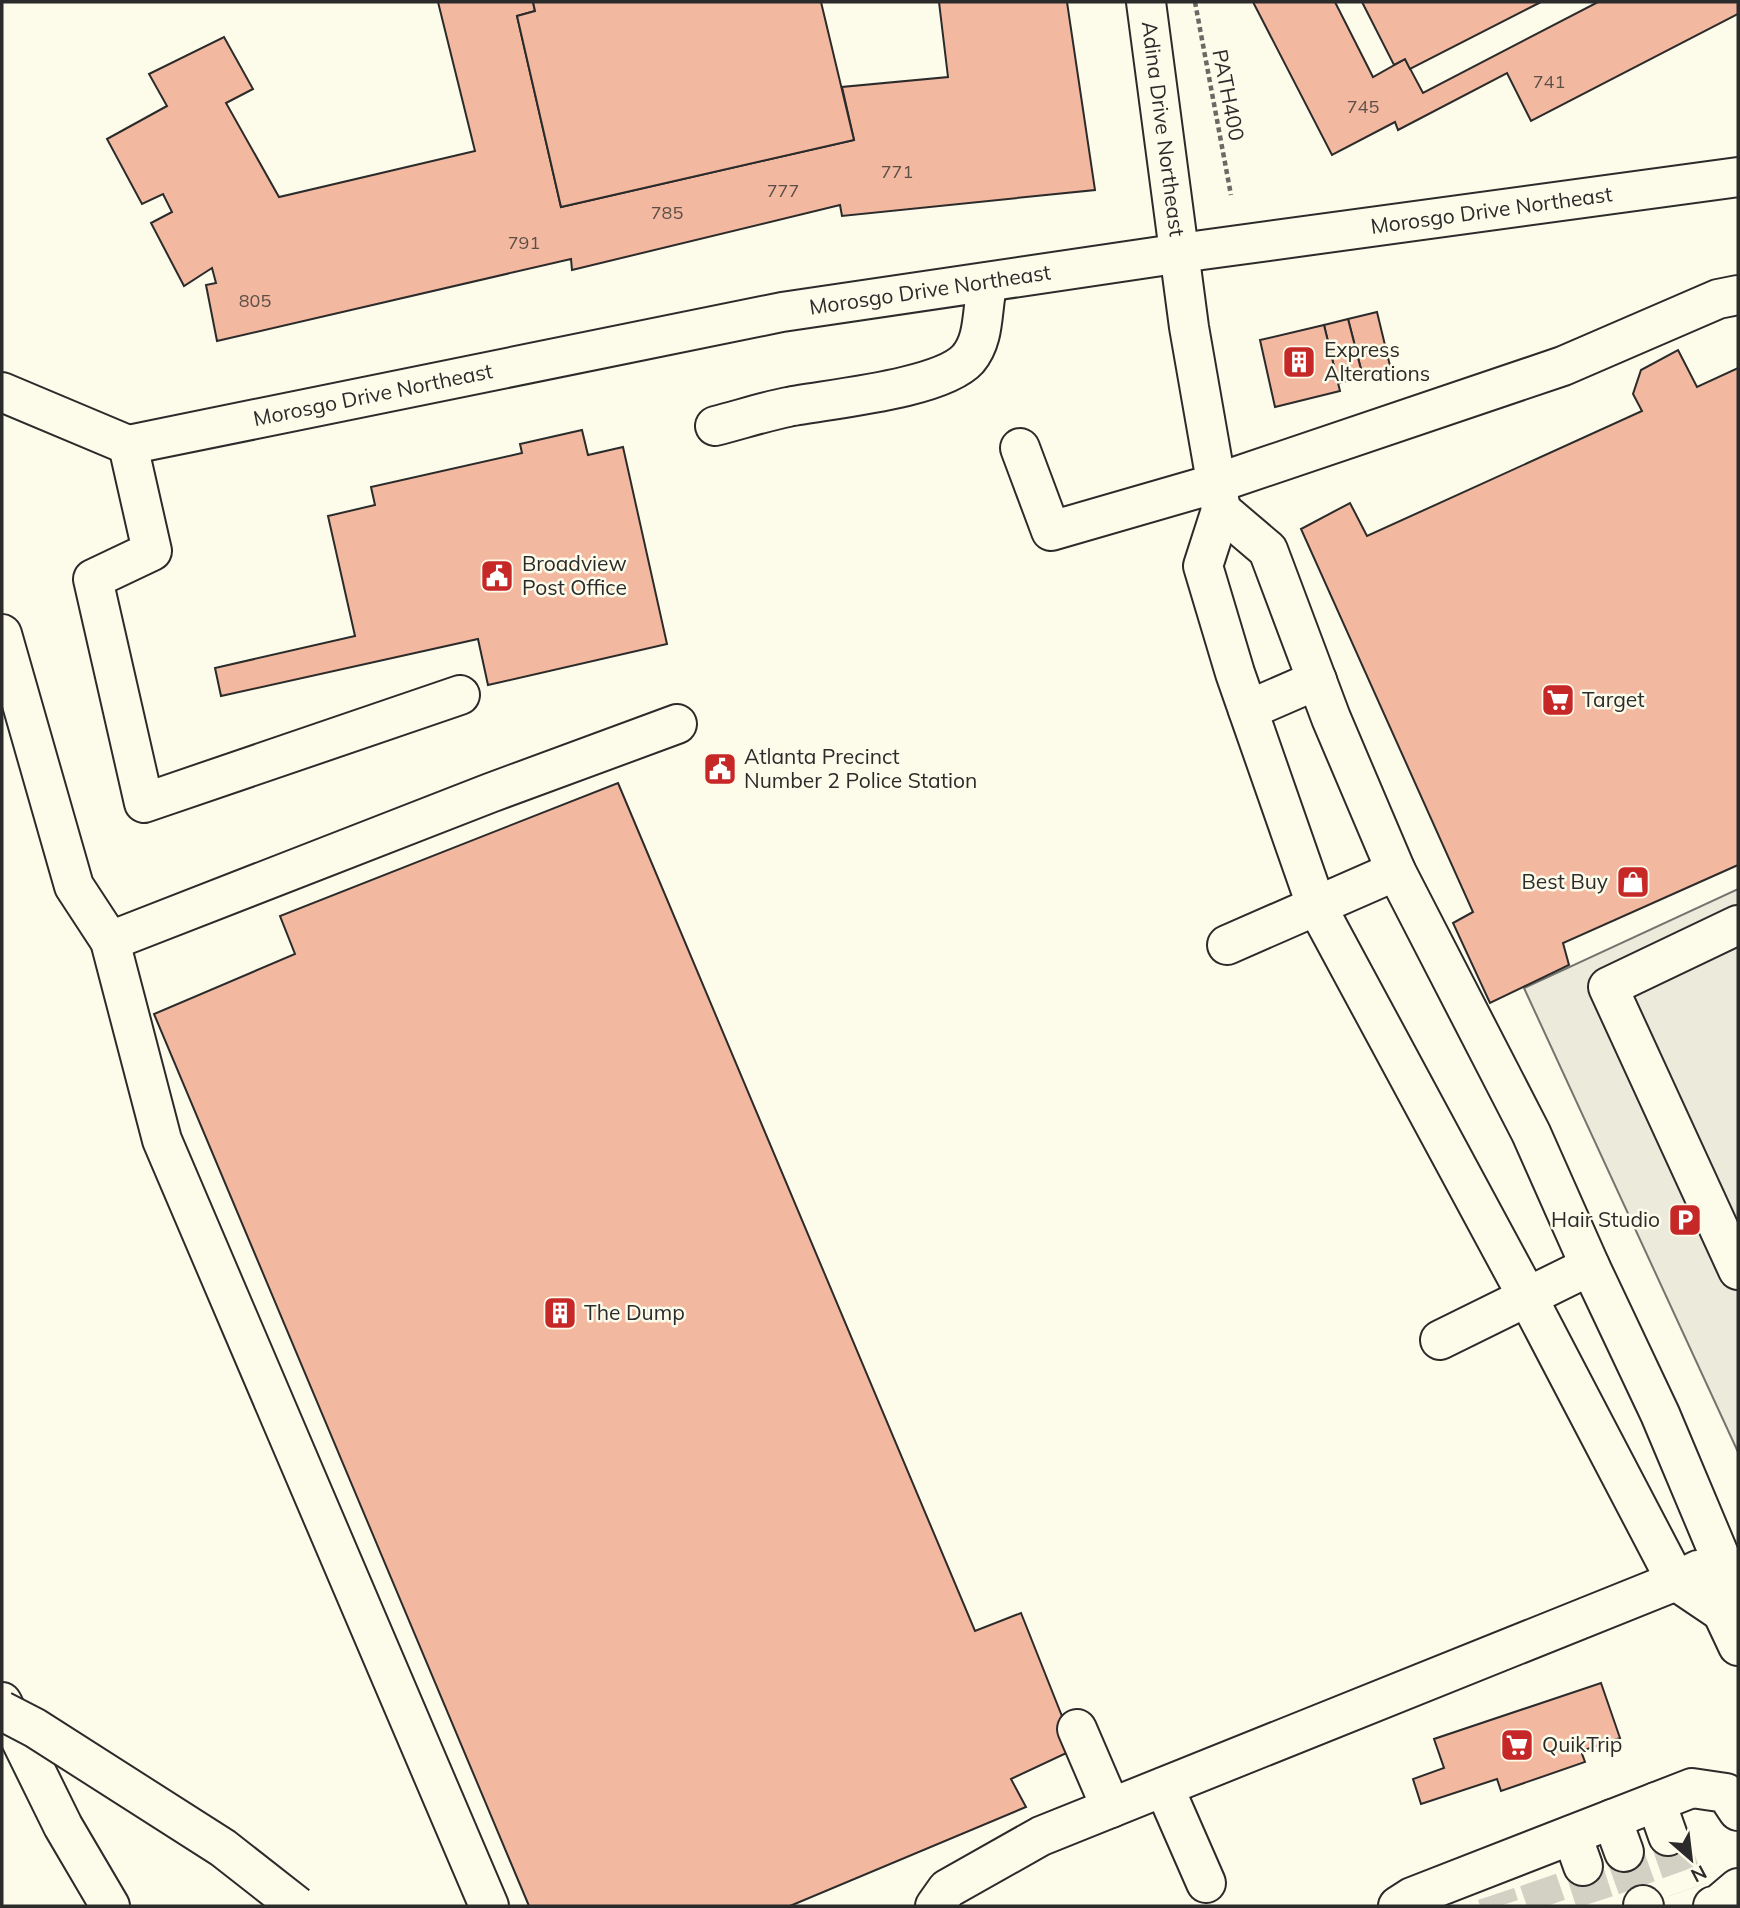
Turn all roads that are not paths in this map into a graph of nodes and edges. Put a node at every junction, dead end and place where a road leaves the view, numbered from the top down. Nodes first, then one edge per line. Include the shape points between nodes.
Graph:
1 (1146, 2) edge
2 (1738, 177) edge
3 (1180, 255) junction
4 (988, 282) junction
5 (1738, 295) edge
6 (2, 393) edge
7 (715, 426) dead end
8 (128, 445) junction
9 (1020, 448) dead end
10 (1219, 496) junction
11 (2, 634) edge
12 (1317, 680) junction
13 (460, 695) dead end
14 (1248, 710) junction
15 (677, 723) dead end
16 (1396, 871) junction
17 (1316, 905) junction
18 (1738, 925) edge
19 (110, 941) junction
20 (1227, 944) dead end
21 (1590, 1266) junction
22 (1738, 1270) edge
23 (1528, 1298) junction
24 (1440, 1340) dead end
25 (1730, 1555) edge
26 (1676, 1581) junction
27 (1730, 1629) edge
28 (2, 1702) edge
29 (2, 1711) edge
30 (1077, 1729) dead end
31 (1164, 1787) junction
32 (1111, 1808) junction
33 (1738, 1811) edge
34 (1206, 1883) dead end
35 (1738, 1888) edge
36 (1698, 1901) edge
37 (110, 1906) edge
38 (297, 1906) edge
39 (489, 1906) edge
40 (935, 1906) edge
41 (1398, 1906) edge

1 - 3 main road, Adina Drive Northeast
2 - 3 main road, Morosgo Drive Northeast
3 - 4 main road, Morosgo Drive Northeast
3 - 10 main road, Adina Drive Northeast
4 - 7 main road via 977,346 958,369
4 - 8 main road, Morosgo Drive Northeast via 782,312
5 - 10 main road
6 - 8 main road
8 - 13 main road via 152,551 93,579 144,803
9 - 10 main road via 1051,531
10 - 12 main road via 1268,550
10 - 14 main road via 1203,566
11 - 19 main road via 74,886
12 - 14 main road
12 - 16 main road
14 - 17 main road
15 - 19 main road
16 - 17 main road
16 - 21 main road via 1531,1133
17 - 20 main road
17 - 23 main road
18 - 22 main road via 1608,987
19 - 39 main road via 162,1140
21 - 23 main road
21 - 25 main road
23 - 24 main road
23 - 26 main road
25 - 26 main road
25 - 27 main road
26 - 27 main road
26 - 31 main road
28 - 37 main road via 63,1826
29 - 38 main road, bridge via 223,1848
30 - 32 main road
31 - 32 main road
31 - 34 main road
32 - 40 main road via 1029,1843 947,1889
33 - 41 main road via 1726,1793 1692,1788 1662,1819 1491,1881 1412,1897
35 - 36 main road via 1718,1905

